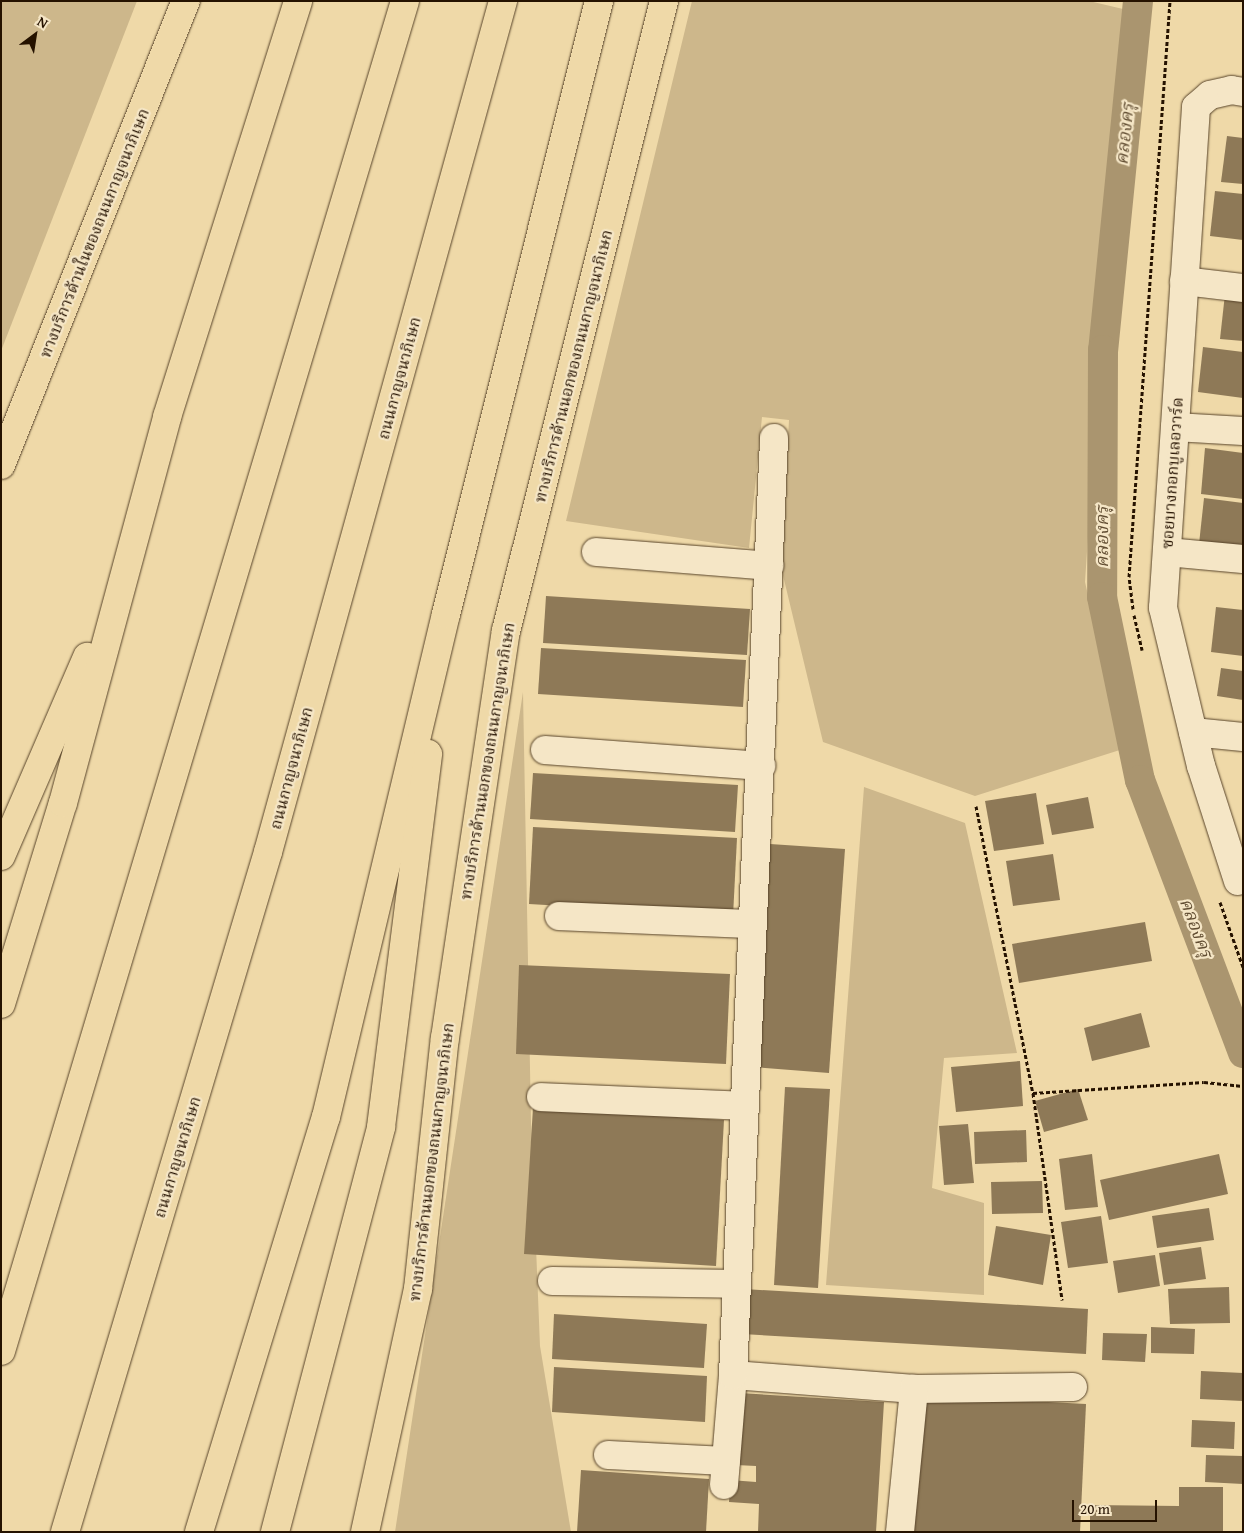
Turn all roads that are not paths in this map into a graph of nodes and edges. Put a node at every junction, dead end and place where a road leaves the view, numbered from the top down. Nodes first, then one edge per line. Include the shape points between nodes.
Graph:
1 (186, 1) edge
2 (298, 1) edge
3 (405, 1) edge
4 (503, 1) edge
5 (600, 1) edge
6 (664, 2) edge
7 (1243, 92) edge
8 (1184, 281) junction
9 (1243, 288) edge
10 (1175, 427) junction
11 (1243, 431) edge
12 (774, 438) dead end
13 (1, 465) edge
14 (596, 552) dead end
15 (1167, 552) junction
16 (1243, 559) edge
17 (769, 566) junction
18 (122, 578) junction
19 (446, 614) junction
20 (1193, 732) junction
21 (1243, 737) edge
22 (546, 750) dead end
23 (761, 766) junction
24 (1, 856) edge
25 (1238, 881) dead end
26 (559, 916) dead end
27 (753, 924) junction
28 (1, 1004) edge
29 (541, 1097) dead end
30 (745, 1106) junction
31 (552, 1281) dead end
32 (737, 1284) junction
33 (1, 1351) edge
34 (734, 1375) junction
35 (1073, 1387) dead end
36 (914, 1388) junction
37 (608, 1455) dead end
38 (65, 1532) edge
39 (199, 1532) edge
40 (275, 1532) edge
41 (365, 1532) edge
42 (900, 1532) edge

1 - 13 main road, ทางบริการด้านในของถนนกาญจนาภิเษก
2 - 18 main road via 167,416
3 - 33 main road
4 - 38 main road, ถนนกาญจนาภิเษก via 268,852
5 - 19 main road
6 - 41 main road, ทางบริการด้านนอกของถนนกาญจนาภิเษก via 506,631 445,1038 418,1289 374,1505
7 - 8 street, ซอยบางกอกบูเลอวาร์ด via 1231,90 1210,95 1196,107
8 - 9 street
8 - 10 street, ซอยบางกอกบูเลอวาร์ด
10 - 11 street
10 - 15 street, ซอยบางกอกบูเลอวาร์ด
12 - 17 street
14 - 17 street
15 - 16 street
15 - 20 street, ซอยบางกอกบูเลอวาร์ด via 1163,608
17 - 23 street
18 - 24 main road
18 - 28 main road via 63,804
19 - 39 main road via 326,1117
19 - 40 main road via 381,1127
20 - 21 street
20 - 25 street, ซอยบางกอกบูเลอวาร์ด
22 - 23 street
23 - 27 street
26 - 27 street
27 - 30 street
29 - 30 street
30 - 32 street
31 - 32 street
32 - 34 street
34 - 36 street
34 - 37 street via 725,1473
35 - 36 street
36 - 42 street

